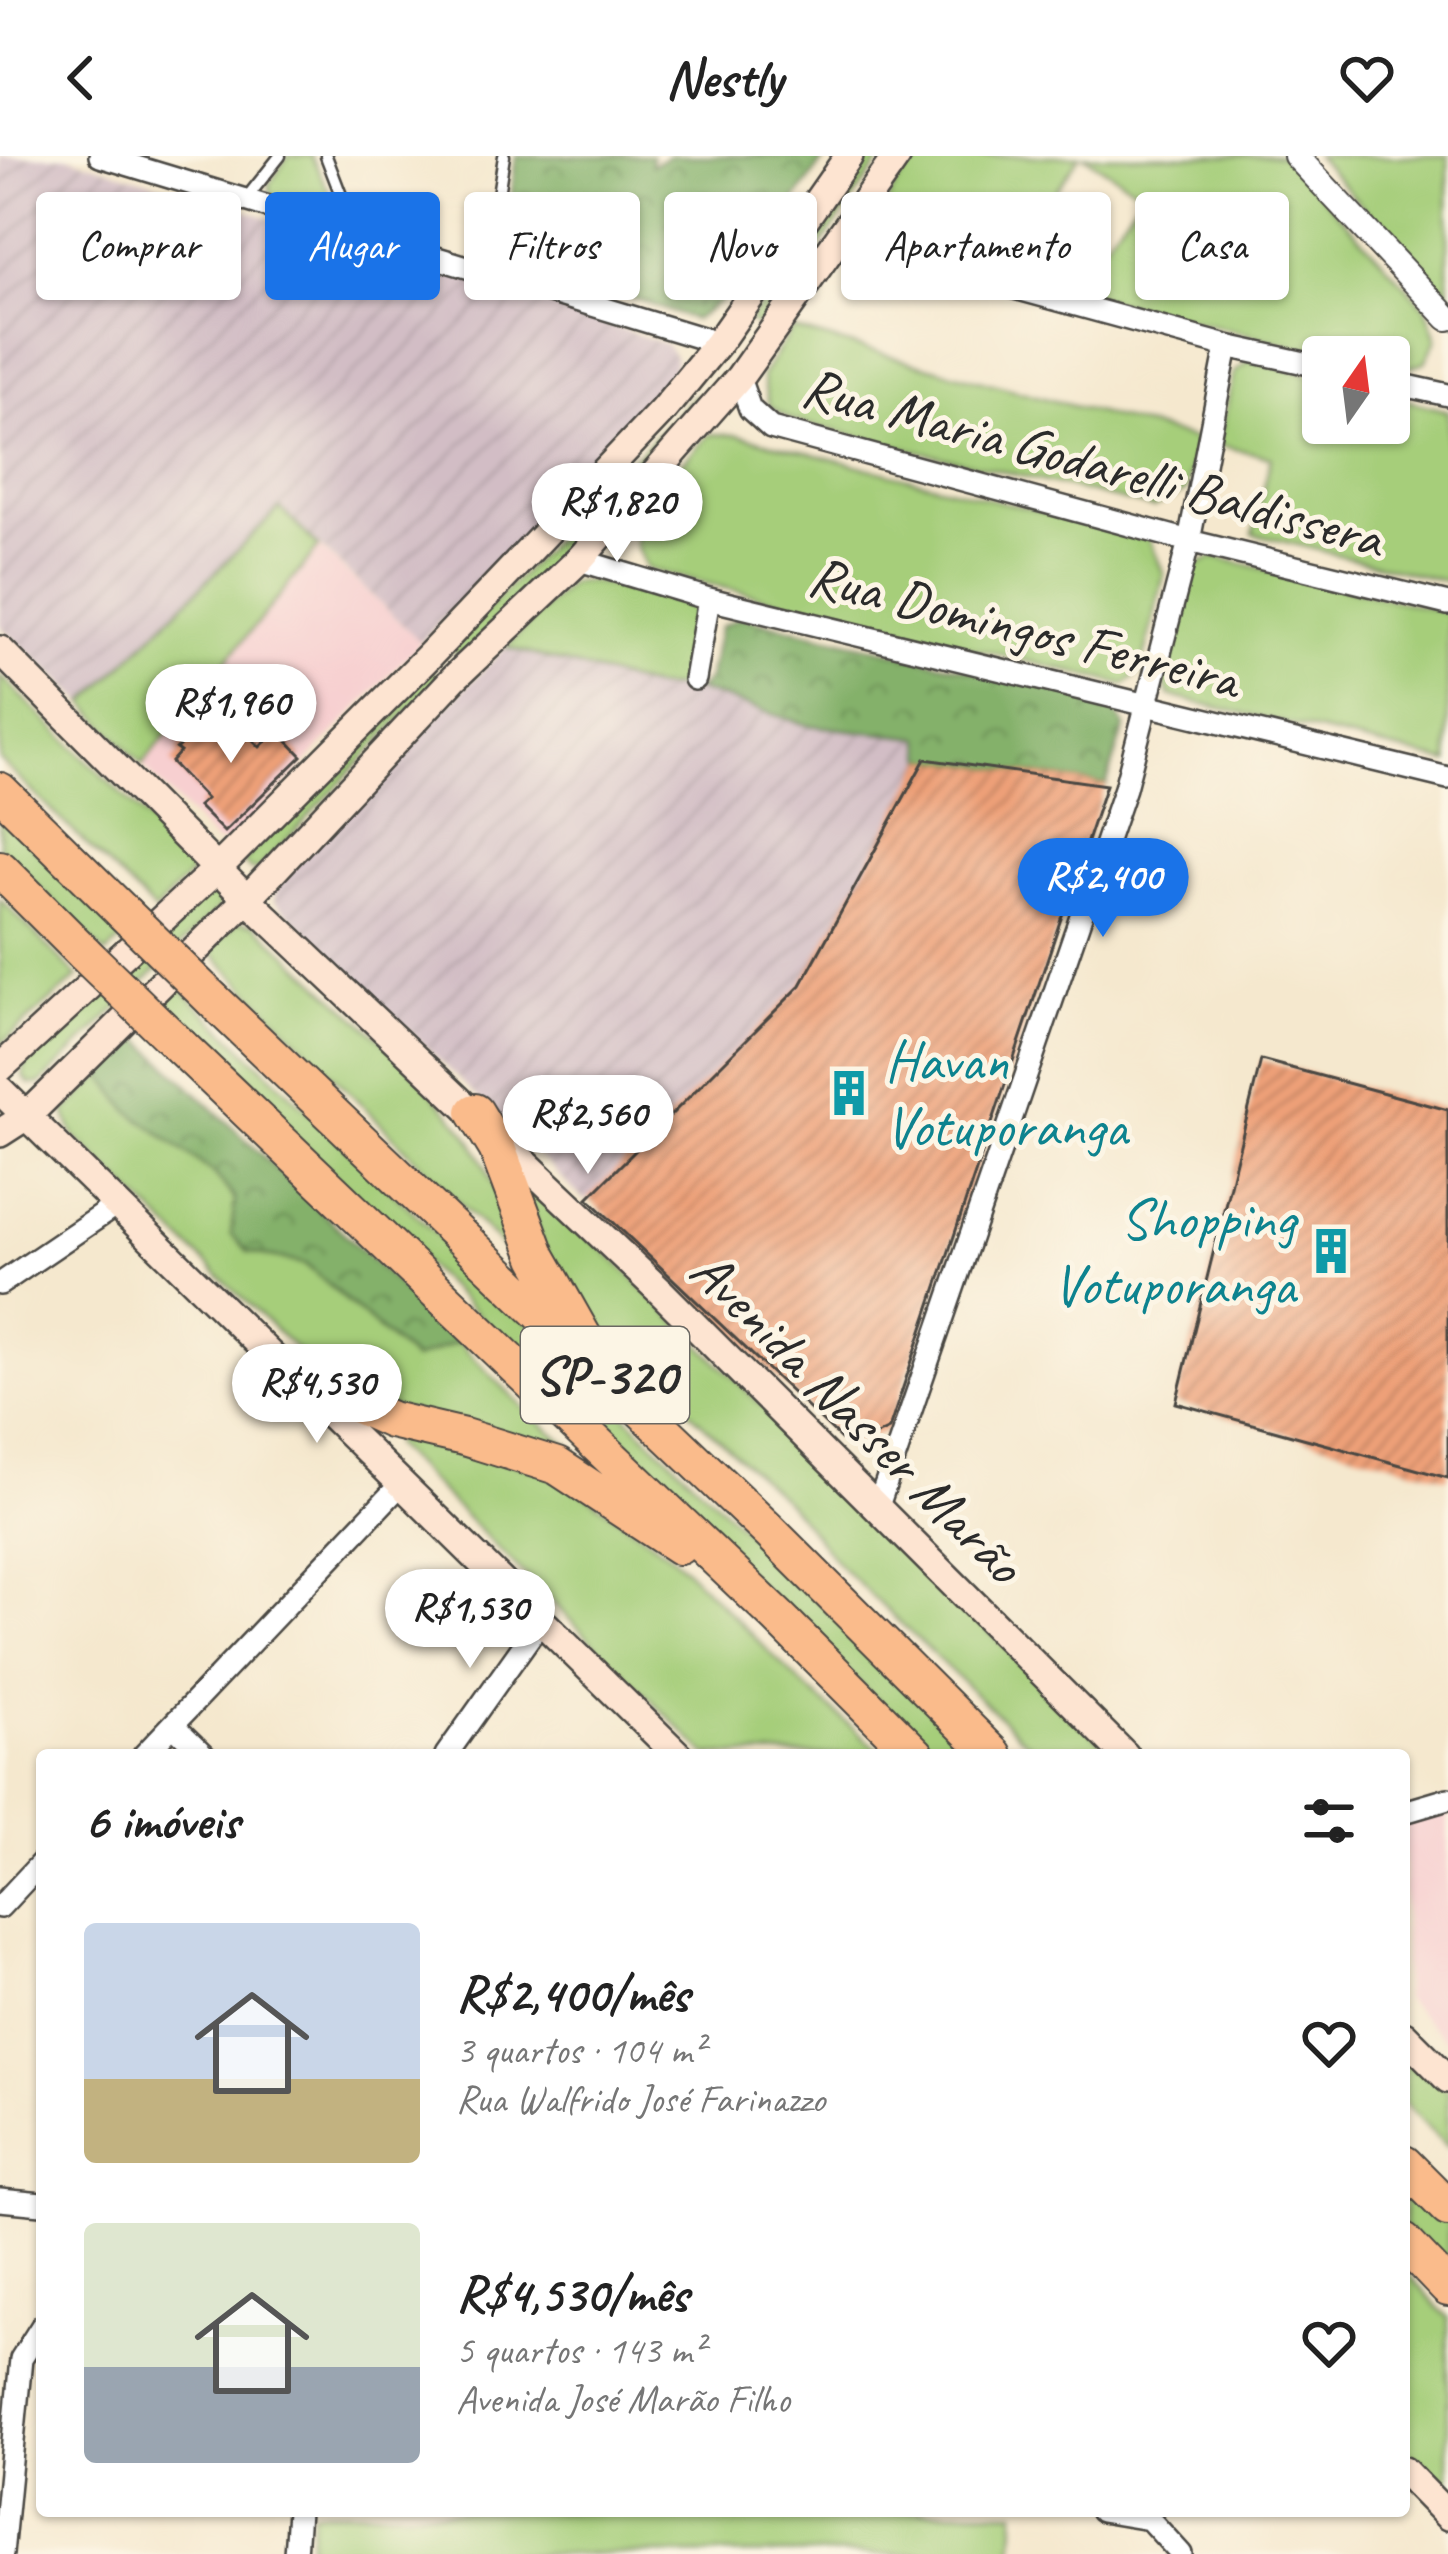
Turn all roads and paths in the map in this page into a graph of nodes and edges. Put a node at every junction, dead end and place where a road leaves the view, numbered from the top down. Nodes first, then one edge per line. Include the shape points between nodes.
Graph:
1 (104, 156) edge
2 (280, 156) edge
3 (326, 156) edge
4 (504, 156) edge
5 (849, 156) edge
6 (897, 156) edge
7 (1296, 156) edge
8 (340, 192) edge
9 (498, 192) edge
10 (245, 200) junction
11 (265, 206) edge
12 (838, 240) junction
13 (577, 300) edge
14 (1448, 318) edge
15 (718, 343) junction
16 (1227, 346) junction
17 (1302, 362) edge
18 (739, 378) junction
19 (1410, 386) edge
20 (1448, 394) edge
21 (1189, 542) junction
22 (579, 560) junction
23 (710, 599) junction
24 (1448, 604) edge
25 (0, 650) edge
26 (431, 654) junction
27 (454, 678) junction
28 (694, 679) dead end
29 (1148, 705) junction
30 (1448, 778) edge
31 (0, 791) edge
32 (219, 867) junction
33 (0, 869) edge
34 (248, 898) junction
35 (0, 1069) edge
36 (0, 1090) edge
37 (476, 1112) junction
38 (28, 1115) junction
39 (0, 1133) edge
40 (115, 1206) junction
41 (0, 1284) edge
42 (285, 1372) junction
43 (605, 1375) junction
44 (401, 1484) junction
45 (878, 1506) junction
46 (779, 1618) junction
47 (541, 1621) junction
48 (173, 1725) junction
49 (150, 1749) edge
50 (198, 1749) edge
51 (450, 1749) edge
52 (672, 1749) edge
53 (910, 1749) edge
54 (988, 1749) edge
55 (1119, 1749) edge
56 (1448, 1799) edge
57 (1410, 1810) edge
58 (36, 1868) edge
59 (0, 1906) edge
60 (1410, 2042) edge
61 (1448, 2080) edge
62 (1410, 2170) edge
63 (0, 2200) edge
64 (36, 2203) edge
65 (1448, 2208) edge
66 (1410, 2248) edge
67 (1448, 2288) edge
68 (36, 2335) edge
69 (1410, 2477) edge
70 (1448, 2516) edge
71 (298, 2517) edge
72 (1153, 2517) edge
73 (2, 2554) edge
74 (295, 2554) edge
75 (1181, 2554) edge

1 - 10 street
2 - 10 lane
3 - 8 lane
4 - 9 lane
5 - 15 main road
6 - 12 main road
7 - 14 street
10 - 11 street
12 - 16 street
12 - 18 main road
13 - 15 street
15 - 18 main road
15 - 26 main road
16 - 17 street
16 - 21 street
18 - 21 street, Rua Maria Godarelli Baldissera via 750,409 771,428
18 - 22 main road
19 - 20 street
21 - 24 street, Rua Maria Godarelli Baldissera
21 - 29 street
22 - 23 street, Rua Domingos Ferreira
22 - 27 main road
23 - 28 street
23 - 29 street, Rua Domingos Ferreira
25 - 32 main road, Avenida Nasser Marão
26 - 27 main road
26 - 32 main road
27 - 34 main road
29 - 30 street, Rua Domingos Ferreira
29 - 45 street
31 - 43 highway, SP-320, bridge
32 - 34 main road, Avenida Nasser Marão
32 - 35 main road
33 - 46 highway, SP-320, bridge
34 - 37 main road, Avenida Nasser Marão
34 - 38 main road
36 - 38 main road
37 - 43 highway via 538,1257
37 - 45 main road, Avenida Nasser Marão
38 - 39 main road
38 - 40 main road
40 - 41 street
40 - 42 main road
42 - 44 main road
42 - 46 highway via 391,1420 556,1466
43 - 54 highway, SP-320
44 - 47 main road
44 - 48 street
45 - 55 main road, Avenida Nasser Marão
46 - 53 highway, SP-320
47 - 51 street
47 - 52 main road
48 - 49 street
48 - 50 street
56 - 57 street
58 - 59 street
60 - 61 main road
62 - 65 highway
63 - 64 street
66 - 67 highway
68 - 73 street via 21,2359
69 - 70 main road
71 - 74 street
72 - 75 street

